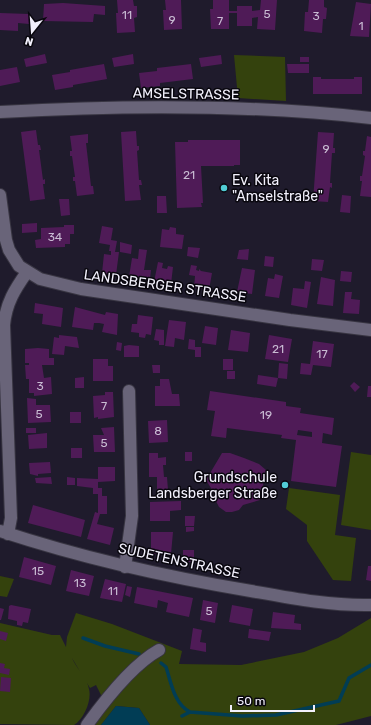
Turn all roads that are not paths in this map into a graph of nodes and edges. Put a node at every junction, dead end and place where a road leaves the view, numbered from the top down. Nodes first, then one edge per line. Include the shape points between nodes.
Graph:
1 (0, 112) edge
2 (371, 118) edge
3 (0, 195) edge
4 (1, 209) edge
5 (27, 272) junction
6 (371, 330) edge
7 (129, 391) dead end
8 (4, 533) edge
9 (125, 567) junction
10 (371, 605) edge
11 (159, 650) dead end
12 (87, 725) edge

1 - 2 street, AMSELSTRASSE via 158,107 261,110
3 - 4 street, LANDSBERGER STRASSE
4 - 5 street, LANDSBERGER STRASSE via 9,250 13,259
5 - 6 street, LANDSBERGER STRASSE via 59,285 81,289
5 - 8 street via 11,297 4,320 11,518
7 - 9 street via 132,516
8 - 9 street, SUDETENSTRASSE
9 - 10 street, SUDETENSTRASSE via 224,587
11 - 12 street via 129,676

